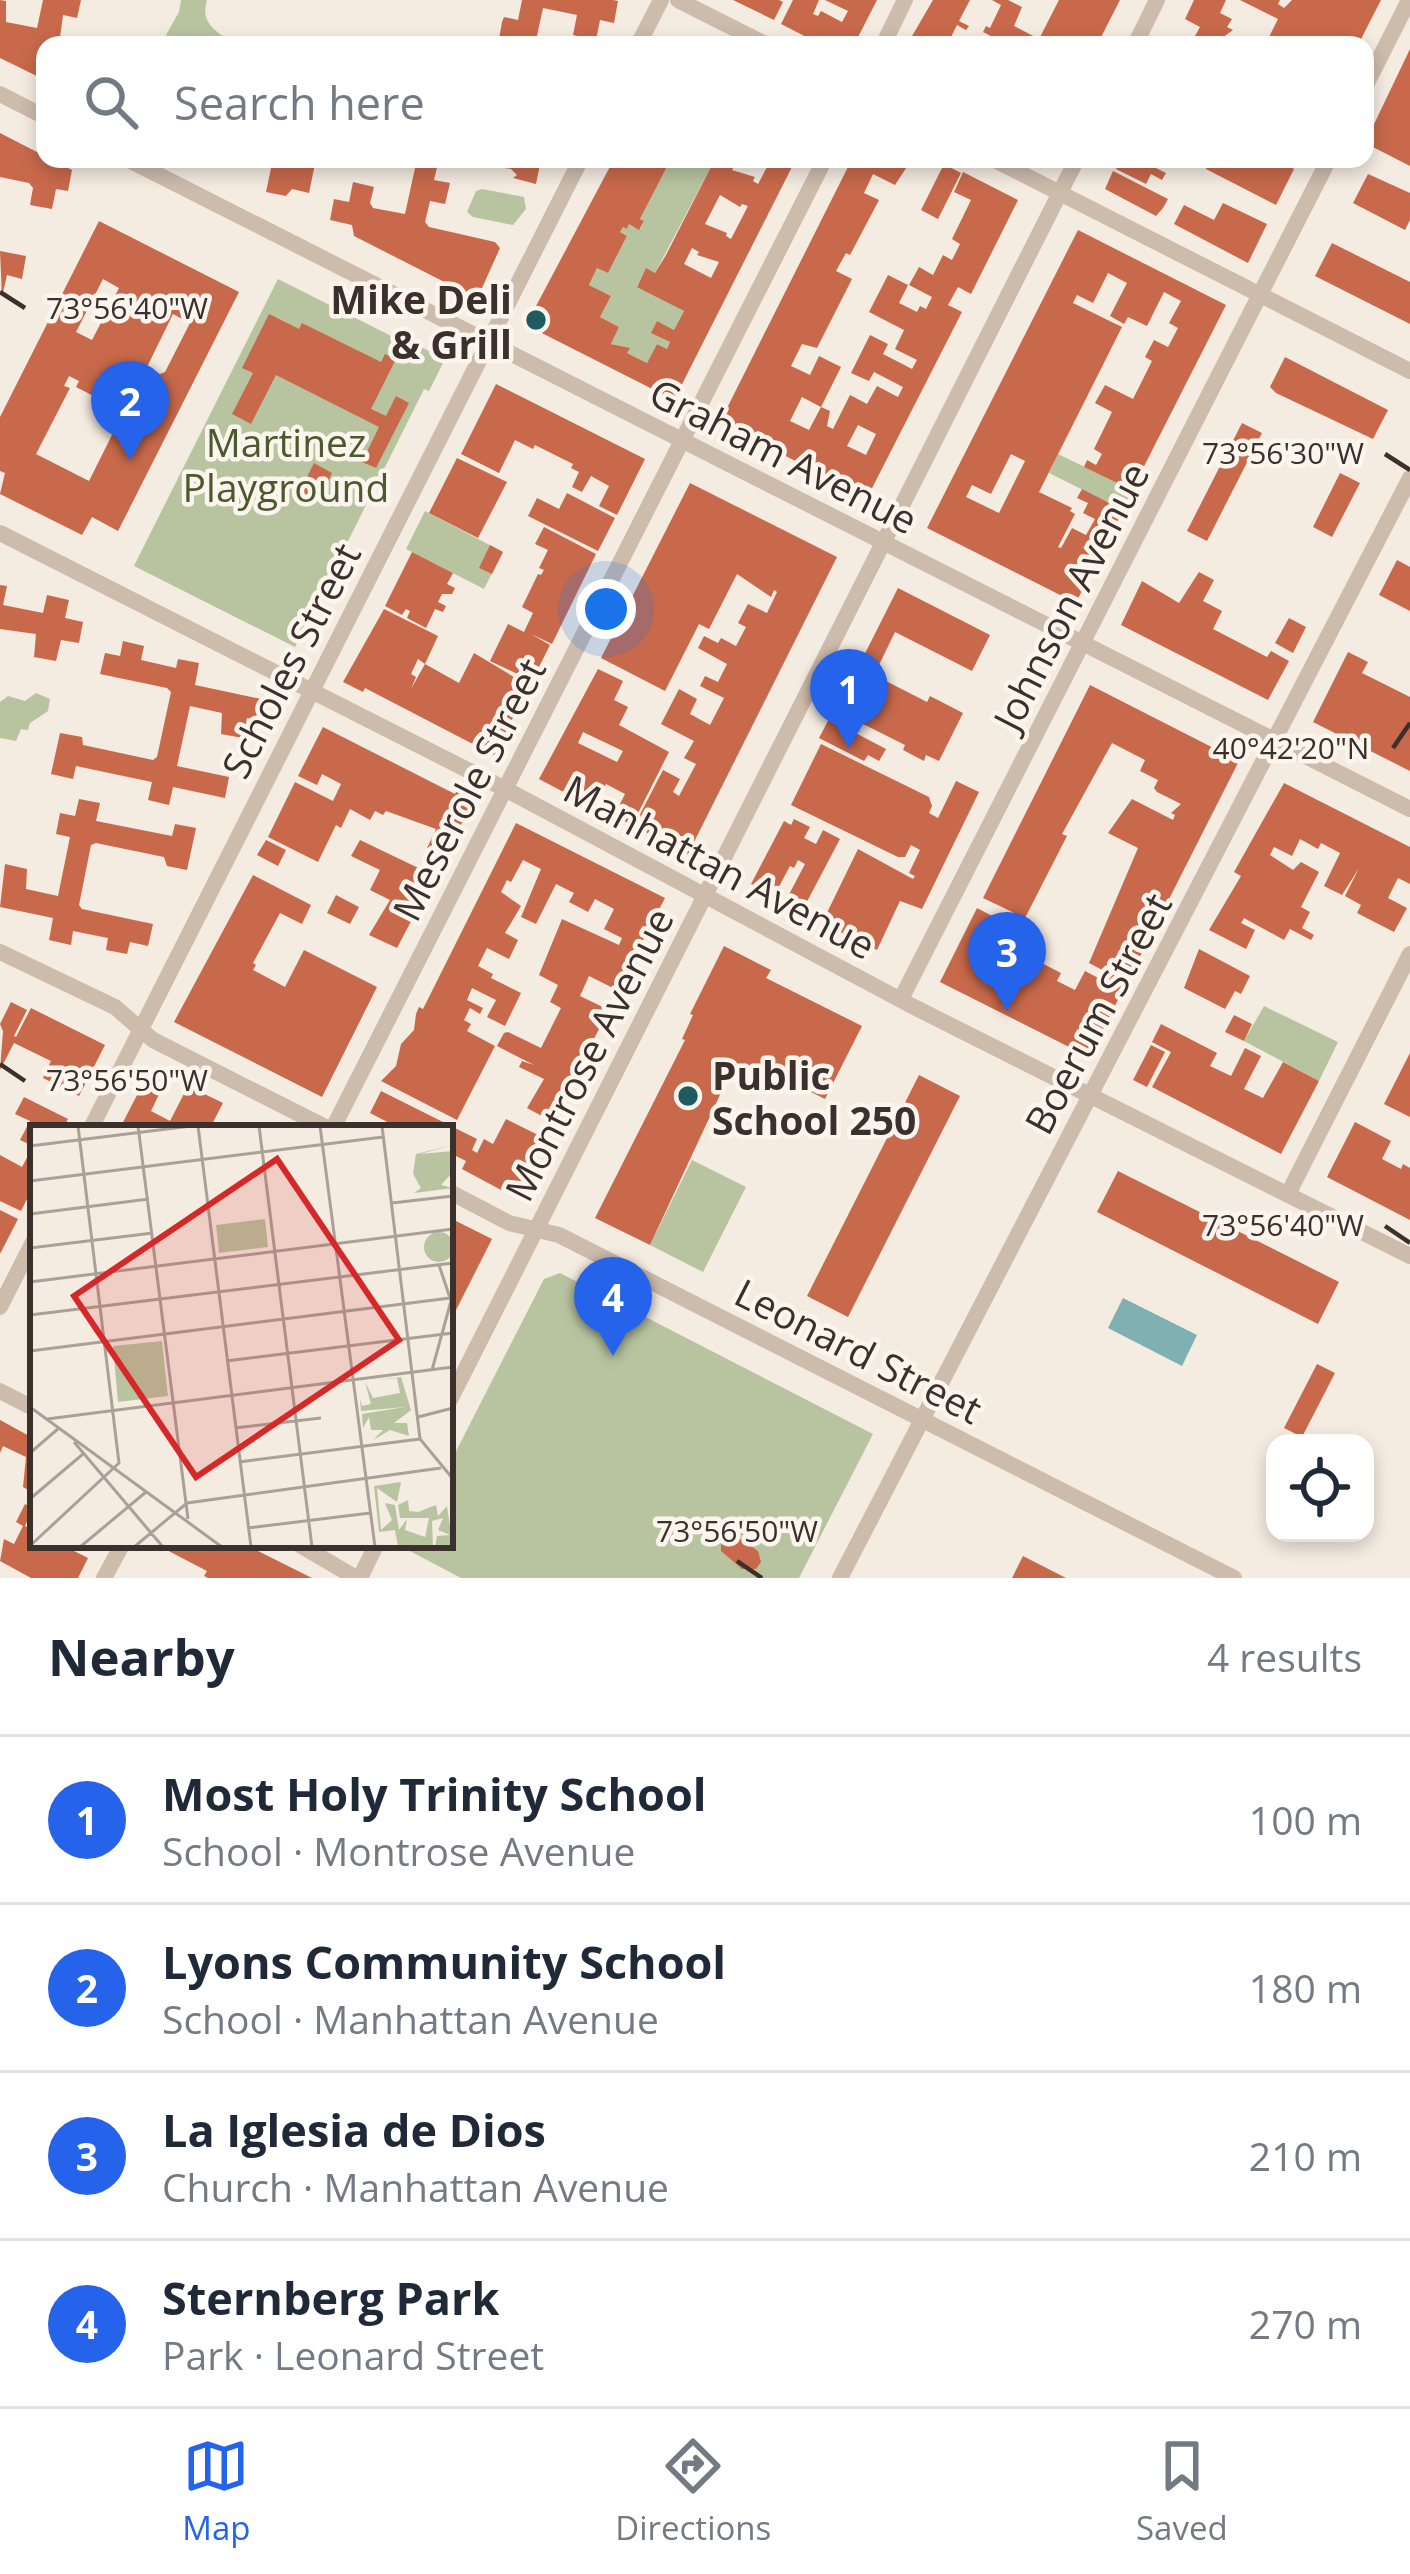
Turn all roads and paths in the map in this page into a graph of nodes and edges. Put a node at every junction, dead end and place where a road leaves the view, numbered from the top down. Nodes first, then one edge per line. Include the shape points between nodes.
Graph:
1 (661, 0) edge
2 (678, 0) edge
3 (905, 0) edge
4 (1157, 0) edge
5 (1409, 0) edge
6 (643, 36) edge
7 (749, 36) edge
8 (887, 36) edge
9 (1139, 36) edge
10 (1374, 69) edge
11 (0, 94) edge
12 (36, 112) edge
13 (145, 168) edge
14 (576, 168) edge
15 (820, 168) edge
16 (1011, 168) edge
17 (1072, 168) edge
18 (1324, 168) edge
19 (1060, 193) junction
20 (1260, 295) junction
21 (489, 342) junction
22 (1410, 371) edge
23 (682, 440) junction
24 (1410, 478) edge
25 (0, 533) edge
26 (883, 542) junction
27 (1083, 644) junction
28 (311, 691) junction
29 (1276, 742) junction
30 (505, 789) junction
31 (1410, 809) edge
32 (705, 895) junction
33 (0, 952) edge
34 (1410, 954) edge
35 (901, 999) junction
36 (140, 1029) junction
37 (1092, 1095) junction
38 (92, 1125) edge
39 (324, 1125) edge
40 (332, 1125) edge
41 (453, 1194) edge
42 (1288, 1194) junction
43 (536, 1231) junction
44 (30, 1248) edge
45 (1410, 1256) edge
46 (0, 1307) edge
47 (0, 1391) edge
48 (453, 1394) edge
49 (30, 1406) edge
50 (923, 1419) junction
51 (120, 1548) edge
52 (305, 1548) edge
53 (374, 1548) edge
54 (104, 1578) edge
55 (358, 1578) edge
56 (840, 1578) edge
57 (1234, 1578) edge

1 - 6 street
2 - 7 street
3 - 8 street
4 - 9 street
5 - 10 street
11 - 12 street
13 - 21 street, Graham Avenue
14 - 21 street, Scholes Street
15 - 23 street, Meserole Street
16 - 19 street
17 - 19 street, Montrose Avenue
18 - 20 street, Johnson Avenue
19 - 20 street
19 - 26 street, Montrose Avenue
20 - 22 street
20 - 27 street, Johnson Avenue
21 - 23 street, Graham Avenue
21 - 28 street, Scholes Street
23 - 26 street, Graham Avenue
23 - 30 street, Meserole Street
24 - 29 street, Boerum Street
25 - 28 street, Manhattan Avenue
26 - 27 street, Graham Avenue
26 - 32 street, Montrose Avenue
27 - 29 street, Graham Avenue
27 - 35 street, Johnson Avenue
28 - 30 street, Manhattan Avenue
28 - 36 street, Scholes Street
29 - 31 street, Graham Avenue
29 - 37 street, Boerum Street
30 - 32 street, Manhattan Avenue
30 - 40 street, Meserole Street
32 - 35 street, Manhattan Avenue
32 - 43 street, Montrose Avenue
33 - 36 street via 115,1007
34 - 42 street
35 - 37 street, Manhattan Avenue
36 - 38 street, Scholes Street
36 - 39 street
37 - 42 street, Manhattan Avenue
37 - 50 street, Boerum Street
41 - 43 street, Leonard Street
42 - 45 street, Manhattan Avenue
43 - 48 street, Montrose Avenue
43 - 50 street, Leonard Street via 559,1235
44 - 46 street
47 - 49 street
50 - 56 street, Boerum Street
50 - 57 street, Leonard Street
51 - 54 street
52 - 55 street
53 - 55 street

